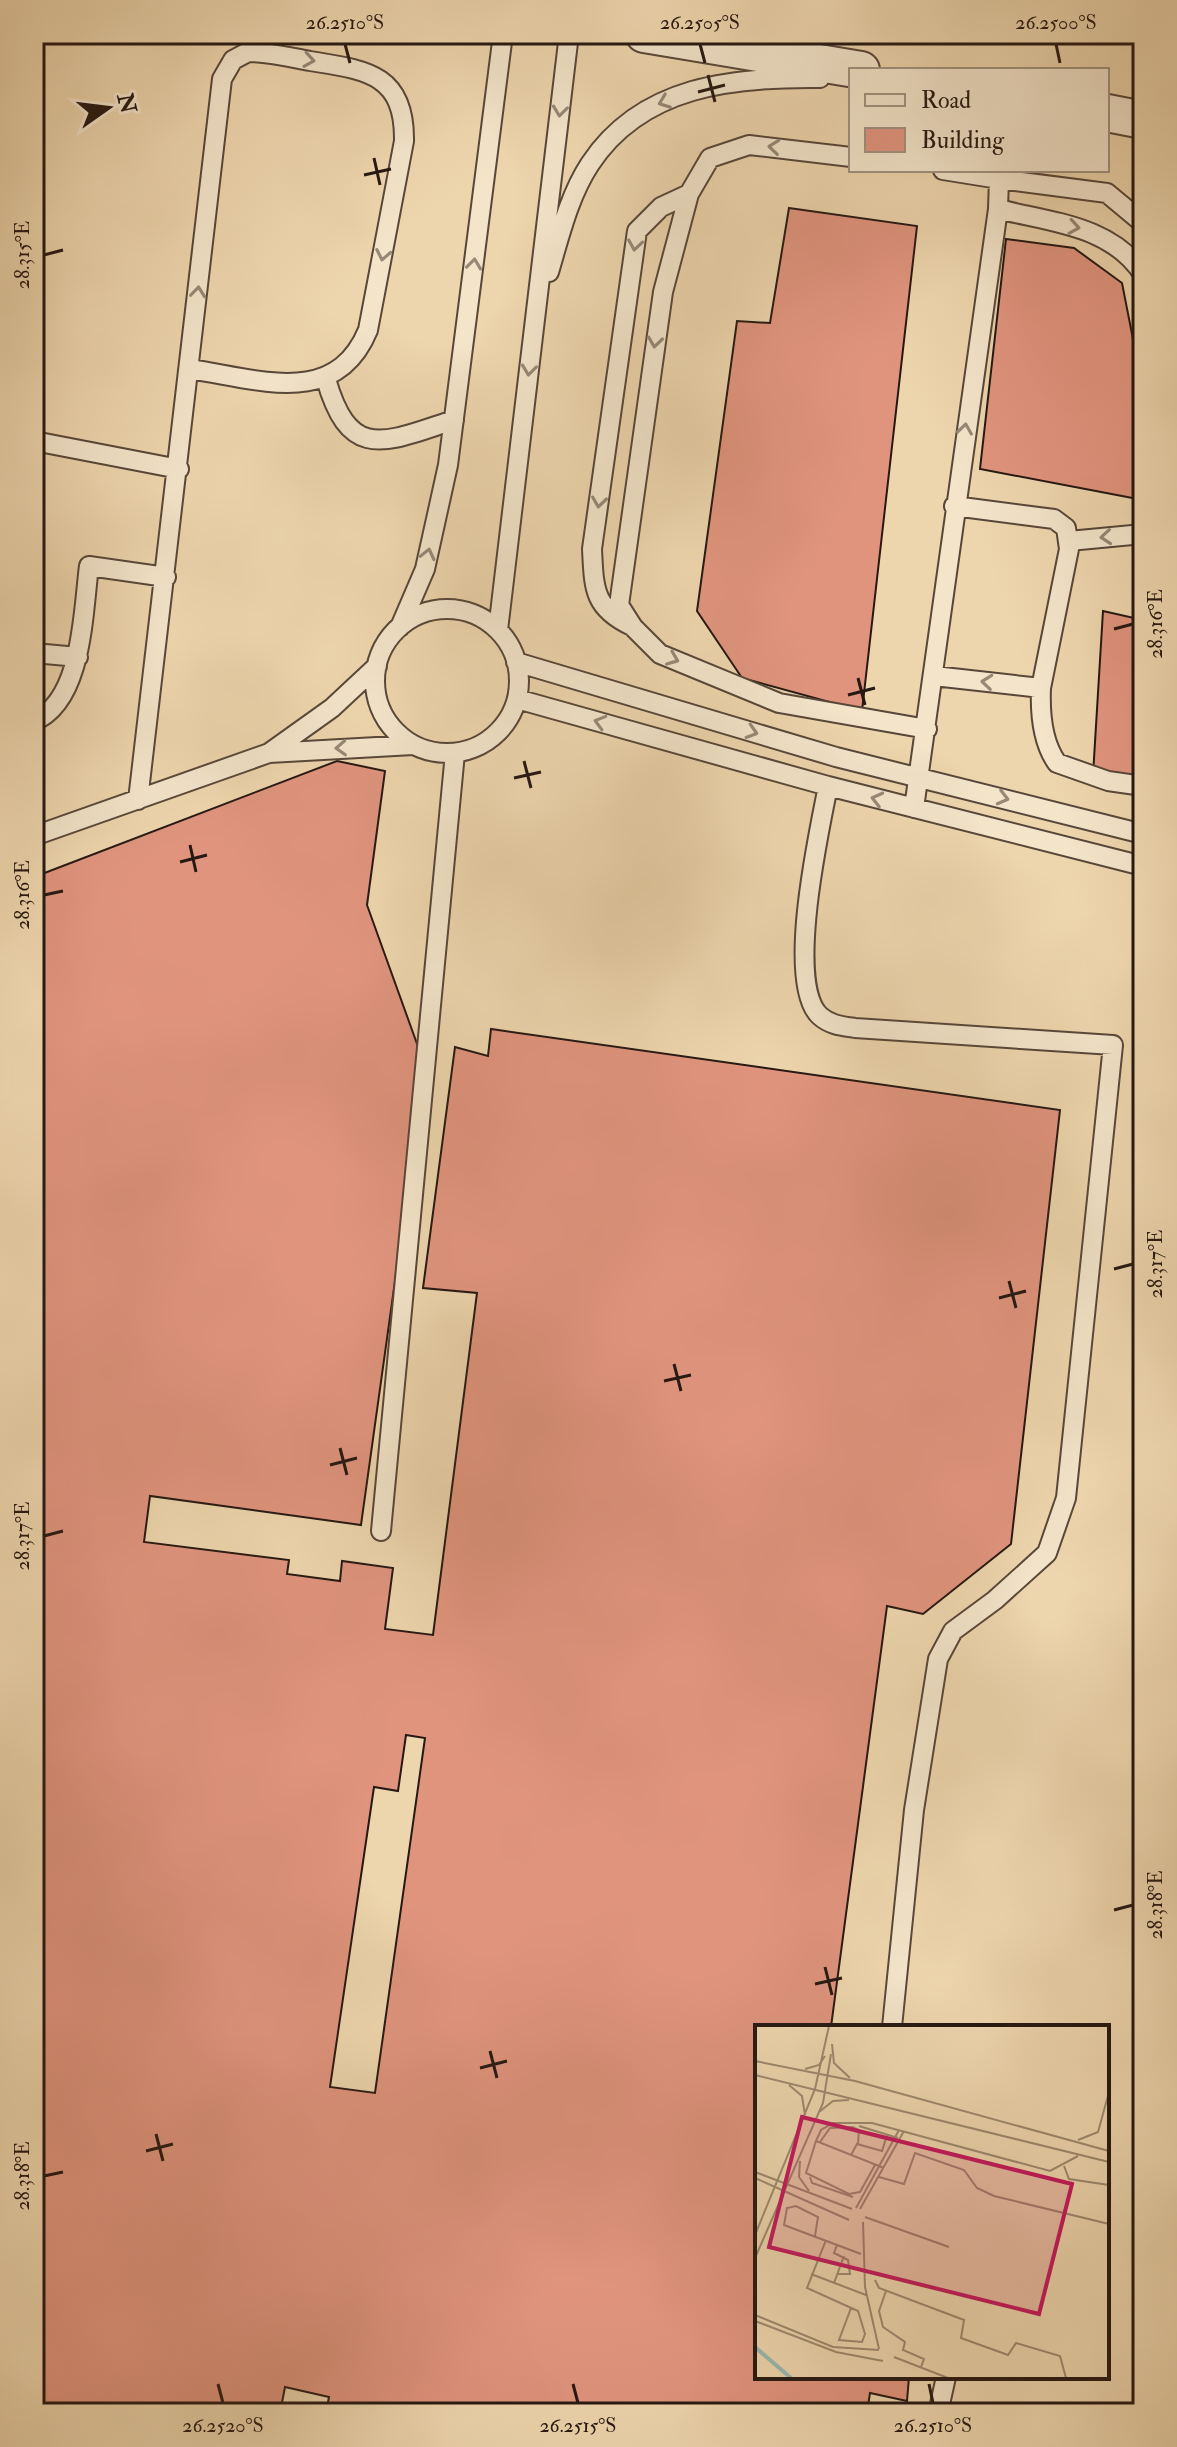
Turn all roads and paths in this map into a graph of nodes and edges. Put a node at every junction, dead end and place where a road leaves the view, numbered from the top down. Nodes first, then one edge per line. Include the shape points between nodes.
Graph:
1 (503, 34) edge
2 (569, 34) edge
3 (644, 34) edge
4 (849, 68) edge
5 (849, 78) edge
6 (1109, 113) edge
7 (1143, 120) edge
8 (849, 157) edge
9 (955, 172) edge
10 (999, 179) junction
11 (689, 194) junction
12 (998, 209) junction
13 (1143, 223) edge
14 (1143, 274) edge
15 (535, 317) junction
16 (189, 369) junction
17 (326, 379) junction
18 (454, 420) junction
19 (34, 441) edge
20 (179, 469) junction
21 (954, 506) junction
22 (1143, 534) edge
23 (1069, 541) junction
24 (166, 577) junction
25 (400, 627) junction
26 (633, 627) junction
27 (498, 630) junction
28 (34, 653) edge
29 (78, 657) junction
30 (516, 662) junction
31 (377, 666) junction
32 (934, 676) junction
33 (1041, 688) junction
34 (517, 699) junction
35 (34, 721) edge
36 (927, 729) junction
37 (413, 745) junction
38 (269, 753) junction
39 (455, 753) junction
40 (920, 776) junction
41 (828, 786) junction
42 (1143, 786) edge
43 (138, 800) junction
44 (914, 808) junction
45 (1143, 834) edge
46 (34, 836) edge
47 (1143, 866) edge
48 (381, 1531) dead end
49 (892, 2025) edge
50 (946, 2379) edge
51 (938, 2413) edge

18 -> 1 lane
2 -> 15 lane
3 - 4 street
5 -> 15 lane via 753,78 658,102 622,125 590,164 570,204
6 - 7 street
8 -> 11 lane via 749,145 710,158
9 - 10 lane
10 - 12 lane
10 - 13 lane via 1107,193
11 -> 26 lane via 663,292 621,572 619,605
11 -> 26 lane via 661,207 637,231 592,549 594,590 609,616
12 -> 14 lane via 1090,229 1113,243
21 -> 12 lane
15 -> 27 lane
16 - 17 lane via 299,384
16 -> 17 lane via 222,79 240,54 256,52 367,70 396,97 404,122 368,330 350,363
16 - 20 lane
17 - 18 lane via 335,410 348,430 364,437 406,436
25 -> 18 lane via 425,569
19 - 20 lane
20 - 24 lane
21 - 23 lane via 1054,519 1066,528
21 - 32 lane
22 -> 23 lane
23 - 33 lane
24 - 29 lane via 89,566
24 - 43 lane
25 - 27 lane via 428,612 460,610
25 - 31 lane
26 -> 36 lane via 660,654 779,703
27 - 30 lane
28 - 29 lane
29 - 35 lane via 59,704
30 - 34 lane
30 -> 40 lane via 836,757
31 - 37 lane via 375,689 382,711
31 - 38 lane via 332,708
33 -> 32 lane
32 - 36 lane
33 - 42 lane via 1047,741 1057,763 1108,781
34 - 39 lane via 494,736
41 -> 34 lane
36 - 40 lane
37 -> 38 lane
37 - 39 lane
38 - 43 lane
39 - 48 lane
40 - 44 lane
40 -> 45 lane
44 -> 41 lane
41 - 49 lane via 803,958 805,988 819,1015 833,1024 1113,1045 1066,1498 1047,1553 953,1631 938,1659 914,1810
43 - 46 lane
44 - 47 lane
50 - 51 lane

